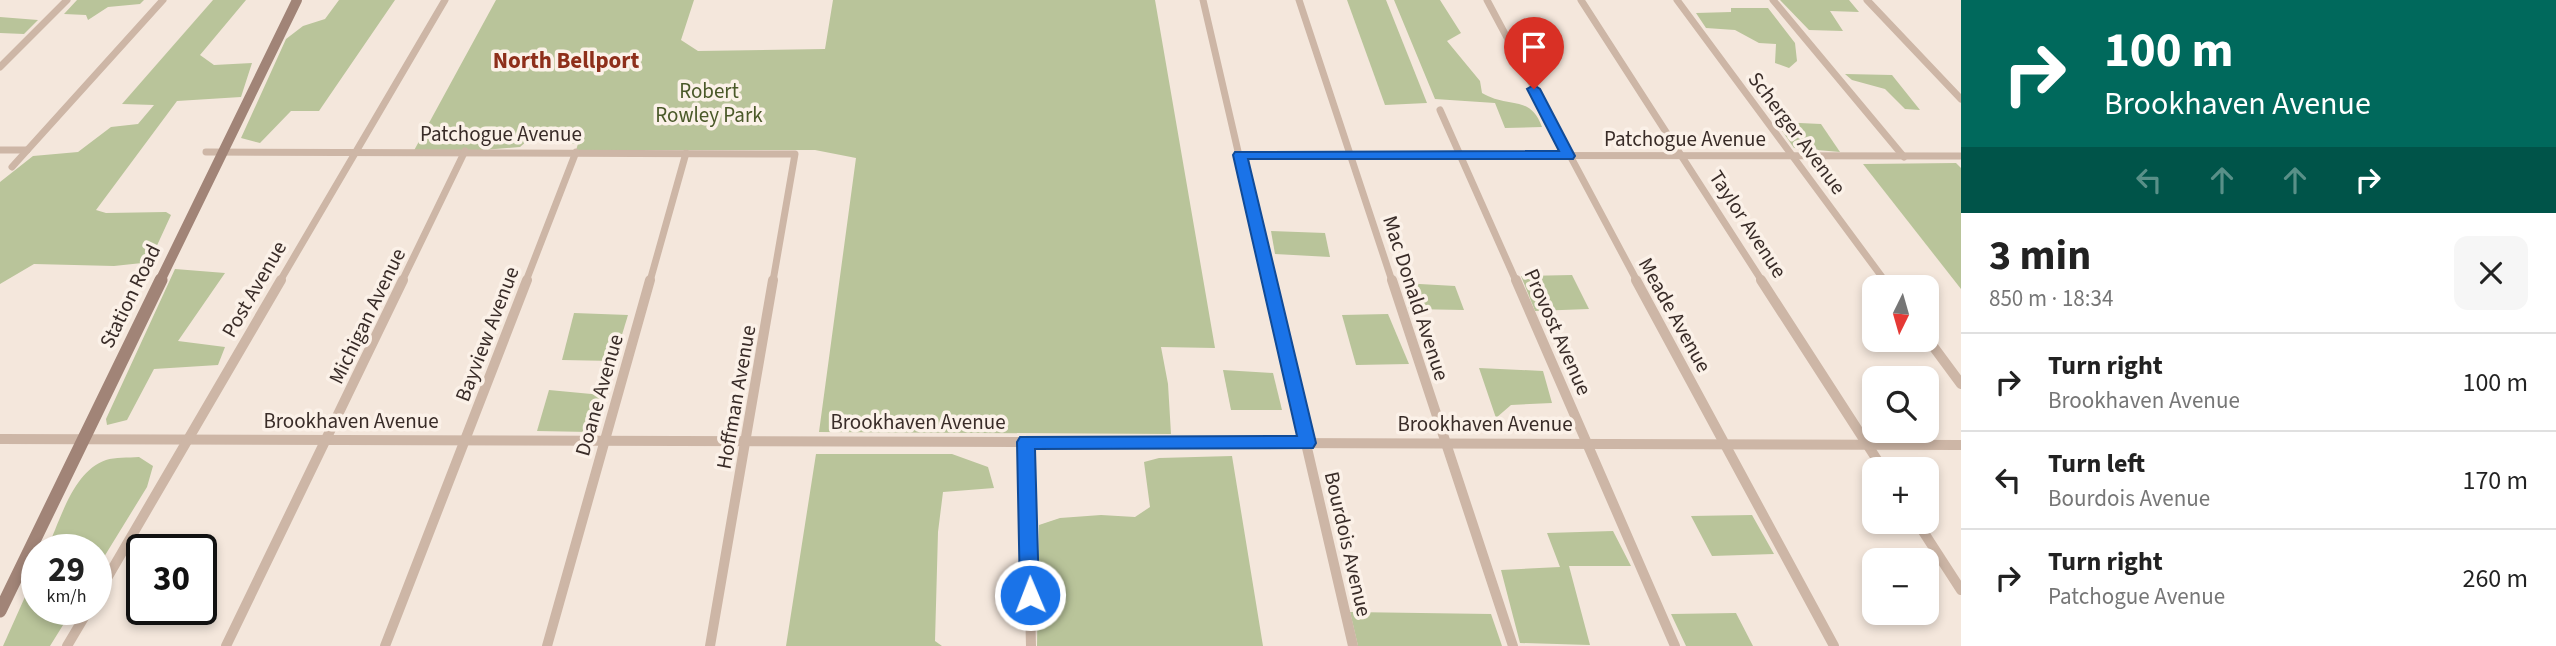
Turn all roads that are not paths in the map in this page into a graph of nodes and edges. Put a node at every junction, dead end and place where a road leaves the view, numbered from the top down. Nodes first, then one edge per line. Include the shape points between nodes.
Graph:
1 (67, 0) edge
2 (163, 0) edge
3 (297, 0) edge
4 (445, 0) edge
5 (1203, 0) edge
6 (1299, 0) edge
7 (1487, 0) edge
8 (1581, 0) edge
9 (1677, 0) edge
10 (1773, 0) edge
11 (1867, 0) edge
12 (0, 67) edge
13 (1961, 99) edge
14 (1440, 110) dead end
15 (0, 150) edge
16 (27, 150) junction
17 (465, 151) junction
18 (206, 152) dead end
19 (225, 152) junction
20 (355, 152) junction
21 (576, 152) junction
22 (686, 153) junction
23 (795, 153) joint
24 (1240, 155) junction
25 (1460, 155) junction
26 (1351, 156) junction
27 (1569, 156) junction
28 (1961, 156) edge
29 (1681, 157) junction
30 (1794, 157) junction
31 (1904, 157) junction
32 (12, 167) dead end
33 (1880, 275) edge
34 (1937, 352) edge
35 (1961, 384) edge
36 (0, 439) edge
37 (83, 439) junction
38 (189, 439) junction
39 (327, 440) junction
40 (465, 440) junction
41 (604, 441) junction
42 (747, 441) junction
43 (1026, 442) junction
44 (1307, 443) junction
45 (1445, 443) junction
46 (1590, 444) junction
47 (1726, 444) junction
48 (1868, 445) junction
49 (1961, 445) edge
50 (1876, 457) edge
51 (1925, 534) edge
52 (112, 570) edge
53 (1961, 590) edge
54 (0, 611) edge
55 (79, 625) edge
56 (67, 646) edge
57 (226, 646) edge
58 (385, 646) edge
59 (547, 646) edge
60 (710, 646) edge
61 (1031, 646) edge
62 (1353, 646) edge
63 (1513, 646) edge
64 (1675, 646) edge
65 (1834, 646) edge

1 - 12 street
2 - 16 street
3 - 19 main road, Station Road
4 - 20 street, Post Avenue
5 - 24 street, Bourdois Avenue
6 - 26 street, Mac Donald Avenue
7 - 27 street, Meade Avenue
8 - 29 street, Taylor Avenue
9 - 30 street, Scherger Avenue
10 - 31 street
11 - 13 street
14 - 25 street, Provost Avenue
15 - 16 street
16 - 32 street
17 - 20 street, Patchogue Avenue
17 - 21 street, Patchogue Avenue
17 - 39 street, Michigan Avenue
18 - 19 street, Patchogue Avenue
19 - 20 street, Patchogue Avenue
19 - 37 main road, Station Road
20 - 38 street, Post Avenue
21 - 22 street, Patchogue Avenue
21 - 40 street, Bayview Avenue
22 - 23 street, Patchogue Avenue
22 - 41 street, Doane Avenue
23 - 42 street, Hoffman Avenue
24 - 26 street, Patchogue Avenue
24 - 44 street, Bourdois Avenue
25 - 26 street, Patchogue Avenue
25 - 27 street, Patchogue Avenue
25 - 46 street, Provost Avenue
26 - 45 street, Mac Donald Avenue
27 - 29 street, Patchogue Avenue
27 - 47 street, Meade Avenue
28 - 31 street, Patchogue Avenue
29 - 30 street, Patchogue Avenue
29 - 48 street, Taylor Avenue
30 - 31 street, Patchogue Avenue
30 - 33 street, Scherger Avenue
34 - 35 street
36 - 37 street, Brookhaven Avenue
37 - 38 street, Brookhaven Avenue
37 - 54 main road, Station Road
38 - 39 street, Brookhaven Avenue
38 - 52 street, Post Avenue
39 - 40 street, Brookhaven Avenue
39 - 57 street, Michigan Avenue
40 - 41 street, Brookhaven Avenue
40 - 58 street, Bayview Avenue
41 - 42 street, Brookhaven Avenue
41 - 59 street, Doane Avenue
42 - 43 street, Brookhaven Avenue
42 - 60 street, Hoffman Avenue
43 - 44 street, Brookhaven Avenue
43 - 61 street
44 - 45 street, Brookhaven Avenue
44 - 62 street, Bourdois Avenue
45 - 46 street, Brookhaven Avenue
45 - 63 street, Mac Donald Avenue
46 - 47 street, Brookhaven Avenue
46 - 64 street, Provost Avenue
47 - 48 street, Brookhaven Avenue
47 - 65 street, Meade Avenue
48 - 49 street, Brookhaven Avenue
48 - 50 street, Taylor Avenue
51 - 53 street
55 - 56 street

